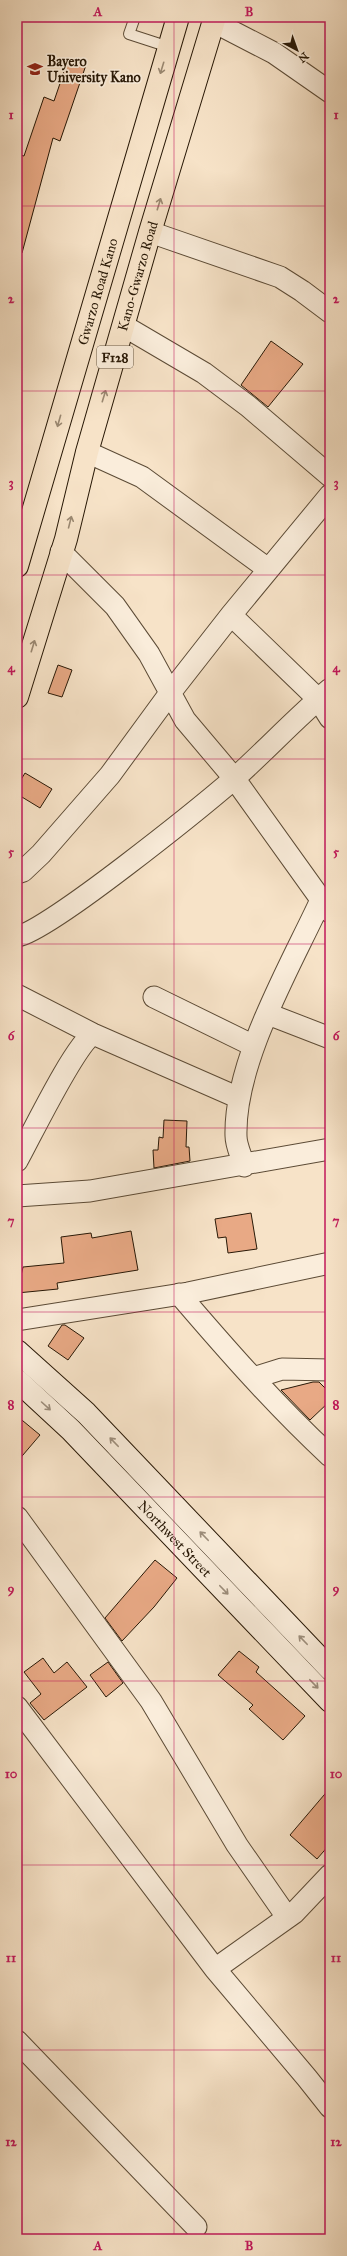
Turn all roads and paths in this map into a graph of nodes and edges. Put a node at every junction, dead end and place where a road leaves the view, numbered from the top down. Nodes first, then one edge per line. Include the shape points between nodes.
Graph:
1 (135, 17) edge
2 (178, 17) edge
3 (214, 19) edge
4 (169, 47) junction
5 (330, 92) edge
6 (150, 232) junction
7 (330, 312) edge
8 (124, 326) junction
9 (87, 452) junction
10 (330, 476) edge
11 (330, 495) edge
12 (62, 552) junction
13 (17, 566) edge
14 (268, 569) junction
15 (231, 615) junction
16 (170, 693) junction
17 (324, 694) edge
18 (17, 697) edge
19 (330, 718) edge
20 (234, 778) junction
21 (17, 873) edge
22 (326, 906) edge
23 (17, 936) edge
24 (17, 995) edge
25 (154, 997) dead end
26 (268, 1014) junction
27 (93, 1034) junction
28 (330, 1038) edge
29 (254, 1046) junction
30 (239, 1098) junction
31 (330, 1149) edge
32 (17, 1161) edge
33 (244, 1166) junction
34 (17, 1196) edge
35 (330, 1263) edge
36 (179, 1294) junction
37 (17, 1320) edge
38 (17, 1351) edge
39 (330, 1370) edge
40 (253, 1378) junction
41 (17, 1380) edge
42 (330, 1456) edge
43 (17, 1517) edge
44 (330, 1669) edge
45 (330, 1701) edge
46 (17, 1707) edge
47 (330, 1875) edge
48 (287, 1917) junction
49 (215, 1969) junction
50 (17, 2041) edge
51 (330, 2108) edge
52 (196, 2227) dead end

1 - 4 lane via 129,34
2 - 4 main road, Gwarzo Road Kano / F128
3 - 5 street via 274,53
6 -> 3 main road, Kano-Gwarzo Road / F128
4 -> 13 main road, Gwarzo Road Kano / F128
6 - 7 street via 280,277
6 - 8 main road, Kano-Gwarzo Road / F128
9 -> 8 main road, Kano-Gwarzo Road / F128
8 - 10 street via 204,373 248,406
12 -> 9 main road, Kano-Gwarzo Road / F128
9 - 14 street via 142,476
11 - 14 street
12 - 16 street via 115,606 149,654
18 -> 12 main road, Kano-Gwarzo Road / F128
14 - 15 street
15 - 16 street
15 - 17 street
16 - 20 street via 185,720
16 - 21 street via 110,775 41,854 23,871
17 - 19 street
17 - 20 street
20 - 22 street
20 - 23 street via 91,892 23,936
22 - 26 street
24 - 27 street
25 - 29 street
26 - 28 street
26 - 29 street
27 - 30 street
27 - 32 street via 87,1038 70,1064
29 - 30 street
30 - 33 street via 236,1138
31 - 33 street
33 - 34 street via 90,1191
35 - 36 street
36 - 37 street
36 - 40 street
44 -> 38 main road, Northwest Street via 86,1413
39 - 40 street via 282,1369
40 - 42 street
41 -> 45 main road, Northwest Street via 71,1430
43 - 48 street via 151,1701 238,1845
46 - 49 street
47 - 48 street
48 - 49 street
49 - 51 street via 308,2078
50 - 52 street

